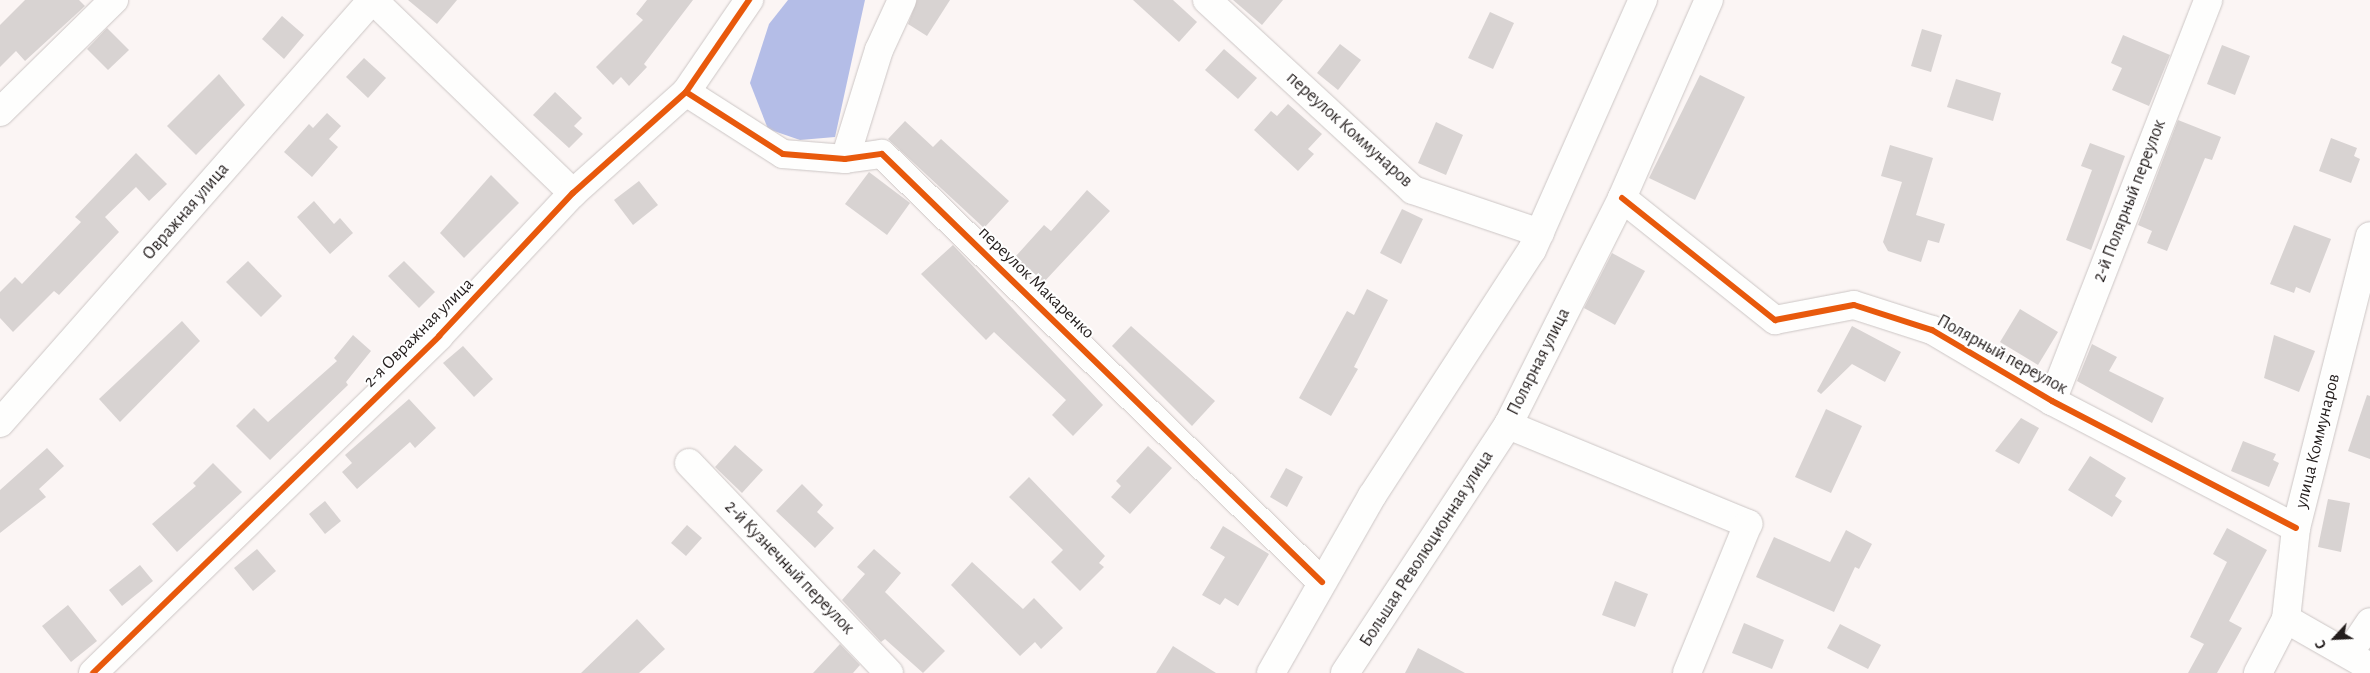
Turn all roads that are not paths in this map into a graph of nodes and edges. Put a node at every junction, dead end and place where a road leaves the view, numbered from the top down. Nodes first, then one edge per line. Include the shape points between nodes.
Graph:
1 (114, 0) edge
2 (373, 0) edge
3 (749, 0) edge
4 (902, 0) edge
5 (1208, 0) edge
6 (1643, 0) edge
7 (1709, 0) edge
8 (2208, 0) edge
9 (686, 92) junction
10 (0, 112) edge
11 (845, 160) junction
12 (573, 193) junction
13 (1622, 198) junction
14 (1540, 233) junction
15 (2370, 236) edge
16 (2052, 401) junction
17 (0, 423) edge
18 (1508, 425) junction
19 (690, 463) dead end
20 (2296, 528) junction
21 (1322, 582) junction
22 (2286, 618) junction
23 (2370, 622) edge
24 (2360, 659) edge
25 (93, 673) edge
26 (889, 673) edge
27 (1271, 673) edge
28 (1345, 673) edge
29 (1687, 673) edge
30 (2258, 673) edge

1 - 10 street
2 - 12 street
2 - 17 street, Овражная улица
3 - 9 street, 2-я Овражная улица
4 - 11 street via 878,50
5 - 14 street, переулок Коммунаров via 1414,190
6 - 14 street
7 - 13 street, Полярная улица
8 - 16 street, 2-й Полярный переулок
9 - 11 street, переулок Макаренко via 783,154
9 - 12 street, 2-я Овражная улица
11 - 21 street, переулок Макаренко via 882,154
12 - 25 street, 2-я Овражная улица via 439,336
13 - 16 street, Полярный переулок via 1775,320 1854,305 1932,330
13 - 18 street, Полярная улица
14 - 21 street
15 - 20 street, улица Коммунаров
16 - 20 street, Полярный переулок
18 - 28 street, Большая Революционная улица
18 - 29 street, Полярная улица via 1748,524
19 - 26 street, 2-й Кузнечный переулок
20 - 22 street, улица Коммунаров
21 - 27 street
22 - 24 street
22 - 30 street, улица Коммунаров
23 - 24 street

